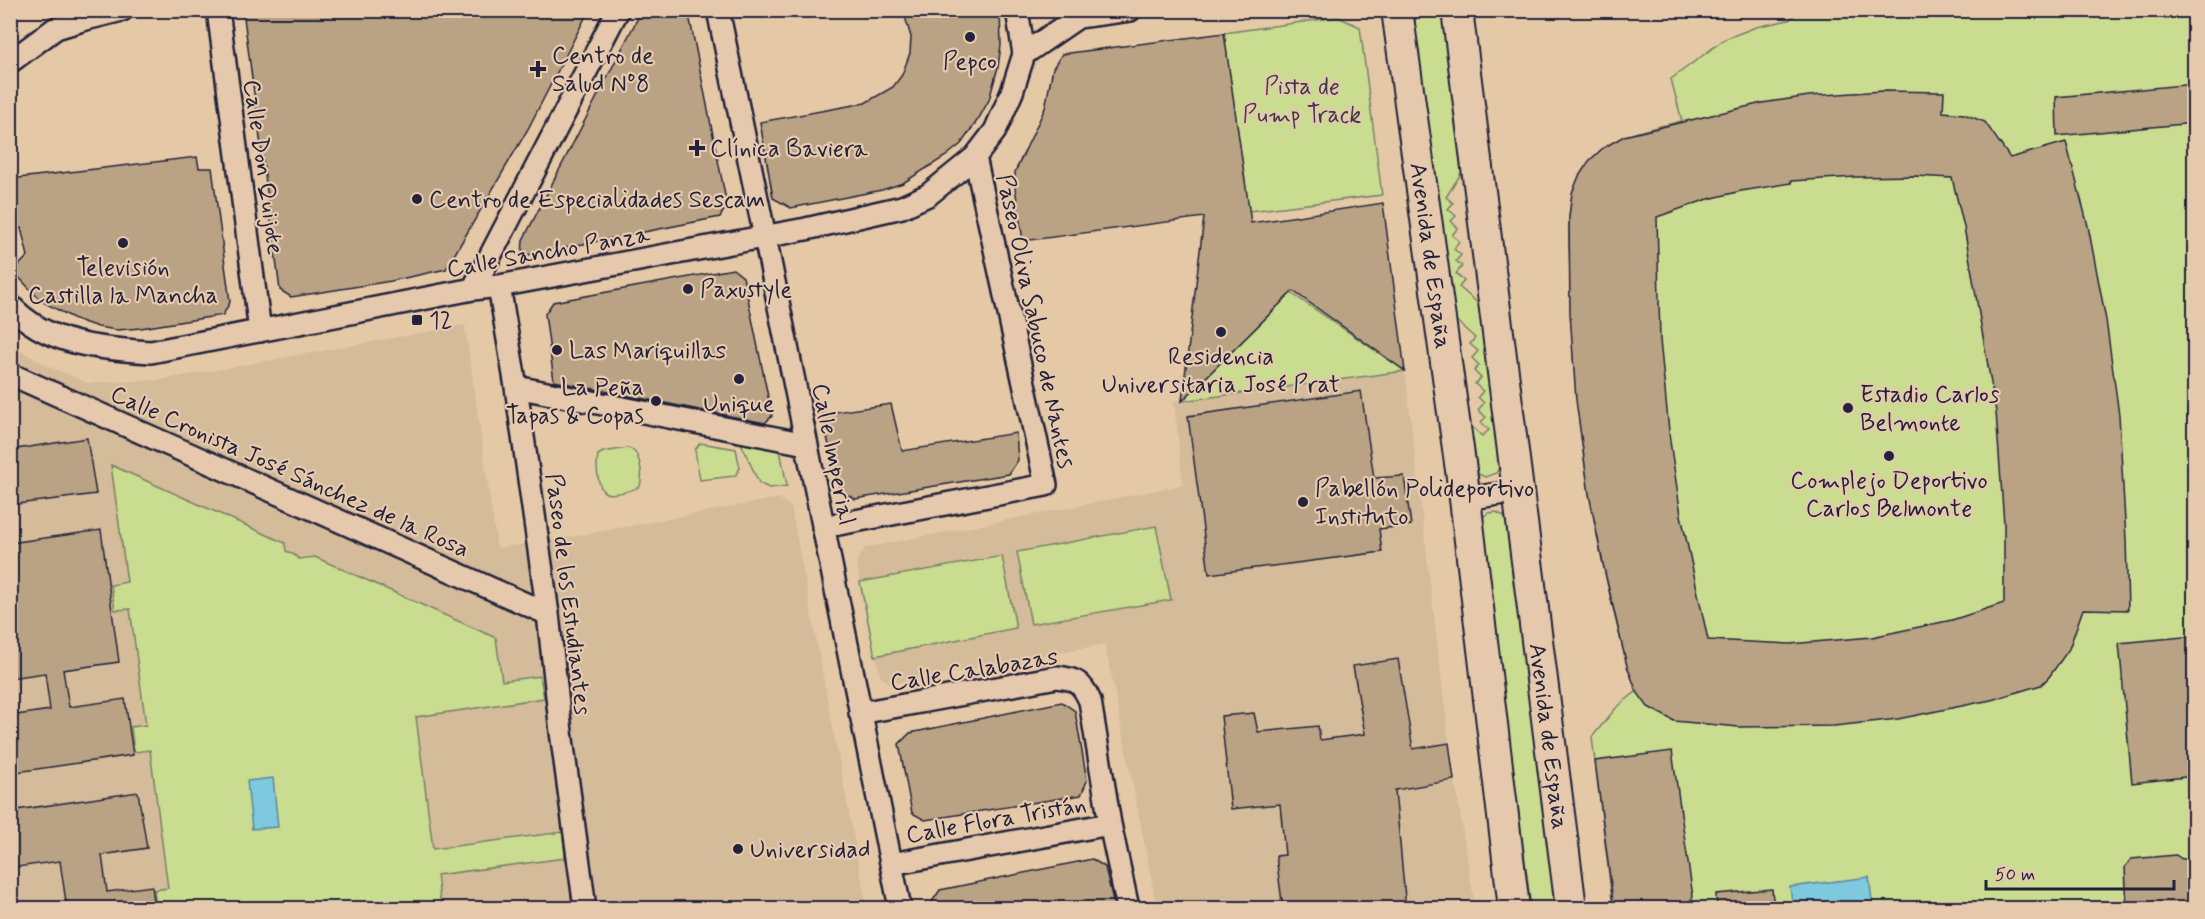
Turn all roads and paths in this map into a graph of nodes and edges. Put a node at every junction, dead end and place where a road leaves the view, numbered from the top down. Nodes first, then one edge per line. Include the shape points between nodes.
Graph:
1 (122, 10) edge
2 (218, 10) edge
3 (618, 10) edge
4 (718, 10) edge
5 (1017, 10) edge
6 (1130, 10) edge
7 (1397, 10) edge
8 (1457, 10) edge
9 (1069, 14) edge
10 (1024, 54) junction
11 (10, 62) edge
12 (975, 157) junction
13 (765, 237) junction
14 (499, 286) junction
15 (473, 289) junction
16 (10, 305) edge
17 (260, 331) junction
18 (10, 374) edge
19 (516, 387) junction
20 (806, 444) junction
21 (1518, 491) junction
22 (1465, 499) junction
23 (823, 527) junction
24 (548, 614) junction
25 (860, 713) junction
26 (1110, 824) junction
27 (891, 864) junction
28 (585, 909) edge
29 (900, 909) edge
30 (1128, 909) edge
31 (1514, 909) edge
32 (1571, 909) edge

1 - 11 street via 56,28
2 - 17 street, Calle Don Quijote
3 - 15 street
4 - 13 street, Calle Imperial
5 - 10 street
6 - 9 street
7 - 22 main road, Avenida de España
8 - 21 main road, Avenida de España
9 - 10 street
10 - 12 street, Calle Sancho Panza via 995,131
12 - 13 street, Calle Sancho Panza via 928,195 902,207
12 - 23 street, Paseo Oliva Sabuco de Nantes via 1046,486
13 - 14 street, Calle Sancho Panza
13 - 20 street, Calle Imperial
14 - 15 street, Calle Sancho Panza
14 - 19 street, Paseo de los Estudiantes
15 - 17 street, Calle Sancho Panza
16 - 17 street, Calle Sancho Panza via 19,315 55,336 98,348 151,352
18 - 24 street, Calle Cronista José Sánchez de la Rosa
19 - 20 street
19 - 24 street, Paseo de los Estudiantes
20 - 23 street, Calle Imperial
21 - 22 street
21 - 32 main road, Avenida de España
22 - 31 main road, Avenida de España
23 - 25 street, Calle Imperial
24 - 28 street, Paseo de los Estudiantes
25 - 26 street, Calle Calabazas via 1057,677 1070,678 1083,687 1090,701
25 - 27 street, Calle Imperial
26 - 27 street, Calle Flora Tristán
26 - 30 street, Calle Calabazas
27 - 29 street, Calle Imperial

